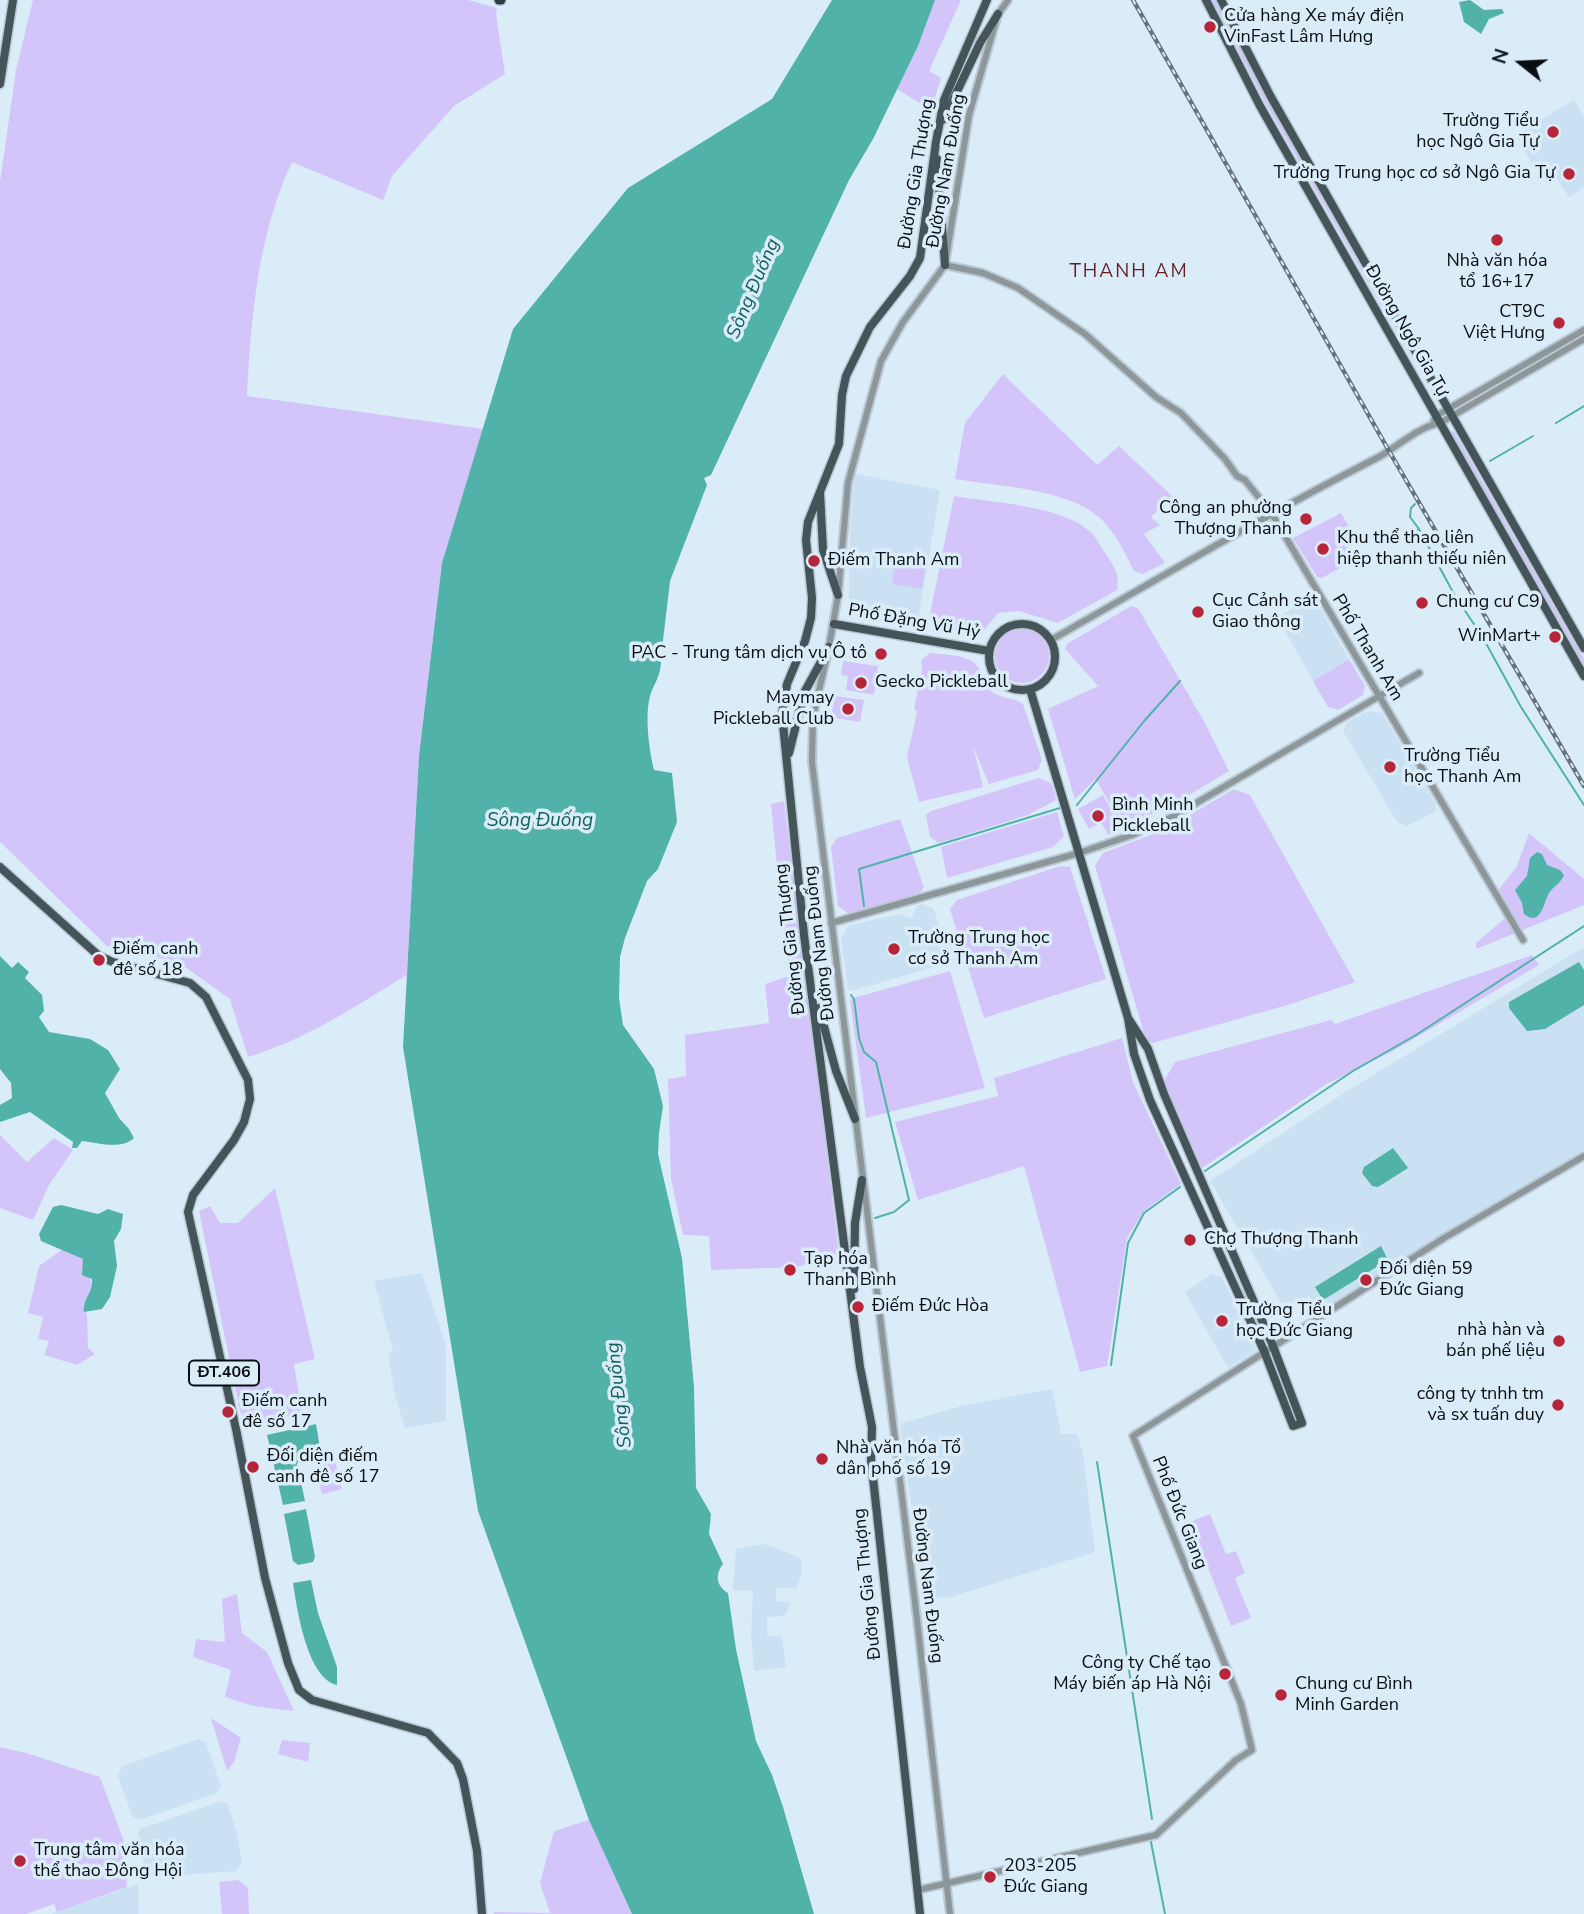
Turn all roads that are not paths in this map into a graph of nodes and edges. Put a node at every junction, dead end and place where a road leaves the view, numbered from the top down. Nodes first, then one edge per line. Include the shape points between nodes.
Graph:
1 (13, 0) edge
2 (987, 0) edge
3 (1008, 0) edge
4 (1206, 0) edge
5 (1221, 0) edge
6 (998, 15) junction
7 (0, 84) edge
8 (938, 132) junction
9 (936, 142) junction
10 (945, 265) junction
11 (1584, 330) edge
12 (1584, 339) edge
13 (1450, 412) junction
14 (1436, 421) junction
15 (820, 489) junction
16 (1272, 514) junction
17 (838, 595) junction
18 (834, 624) junction
19 (1051, 640) junction
20 (829, 647) junction
21 (1584, 648) edge
22 (989, 651) junction
23 (1419, 673) dead end
24 (1584, 676) edge
25 (1030, 689) junction
26 (1378, 697) junction
27 (787, 763) junction
28 (1079, 853) junction
29 (0, 867) edge
30 (831, 923) junction
31 (1522, 940) dead end
32 (809, 970) junction
33 (1128, 1018) junction
34 (855, 1119) junction
35 (1584, 1156) edge
36 (862, 1180) junction
37 (852, 1306) junction
38 (1268, 1348) junction
39 (947, 1884) junction
40 (918, 1890) junction
41 (482, 1914) edge
42 (920, 1914) edge
43 (950, 1914) edge

1 - 7 main road
2 - 8 main road, Đường Gia Thượng via 947,90
3 - 6 street, Đường Nam Đuống
4 - 14 main road, Đường Ngô Gia Tự
5 - 13 main road, Đường Ngô Gia Tự
6 - 8 main road
6 - 10 street, Đường Nam Đuống via 969,115
8 - 9 main road, Đường Gia Thượng
9 - 10 main road
9 - 15 main road, Đường Gia Thượng via 920,258 852,361 843,388 839,444
10 - 16 street, Phố Thanh Am via 983,273 1018,288 1085,334 1156,397 1181,413
10 - 17 street, Đường Nam Đuống via 881,361 848,483
11 - 13 street
12 - 13 street
13 - 14 street
13 - 21 main road, Đường Ngô Gia Tự
14 - 16 street
14 - 24 main road, Đường Ngô Gia Tự
15 - 17 main road via 823,550
15 - 27 main road, Đường Gia Thượng via 806,529 811,618 784,700
16 - 19 street
16 - 26 street, Phố Thanh Am
17 - 18 street, Đường Nam Đuống
18 - 20 street, Đường Nam Đuống
18 - 22 main road, Phố Đặng Vũ Hỷ
19 - 22 main road via 1038,627 1016,624 997,635
19 - 25 main road via 1052,671
20 - 27 main road via 804,693
20 - 30 street, Đường Nam Đuống via 813,717 812,762
22 - 25 main road via 990,666 999,681 1013,689
23 - 26 street
25 - 28 main road
26 - 28 street via 1174,816
26 - 31 street, Phố Thanh Am
27 - 32 main road, Đường Gia Thượng
28 - 30 street
28 - 33 main road
29 - 41 main road, ĐT.406 via 99,956 190,983 206,997 248,1080 250,1099 244,1122 193,1195 188,1212 265,1578 288,1662 299,1690 312,1700 428,1733 457,1763 477,1851
30 - 34 street, Đường Nam Đuống
32 - 34 main road via 834,1065
32 - 37 main road, Đường Gia Thượng
33 - 38 main road via 1149,1049
33 - 38 main road via 1133,1054 1150,1100
34 - 36 street, Đường Nam Đuống
35 - 38 street, Phố Đức Giang
36 - 37 main road via 855,1223
36 - 39 street, Đường Nam Đuống
37 - 40 main road, Đường Gia Thượng via 872,1420 875,1503
38 - 38 main road via 1293,1426 1302,1423
38 - 39 street, Phố Đức Giang via 1133,1436 1241,1704 1252,1750 1157,1835
39 - 40 street, Phố Đức Giang
39 - 43 street, Đường Nam Đuống
40 - 42 main road, Đường Gia Thượng

